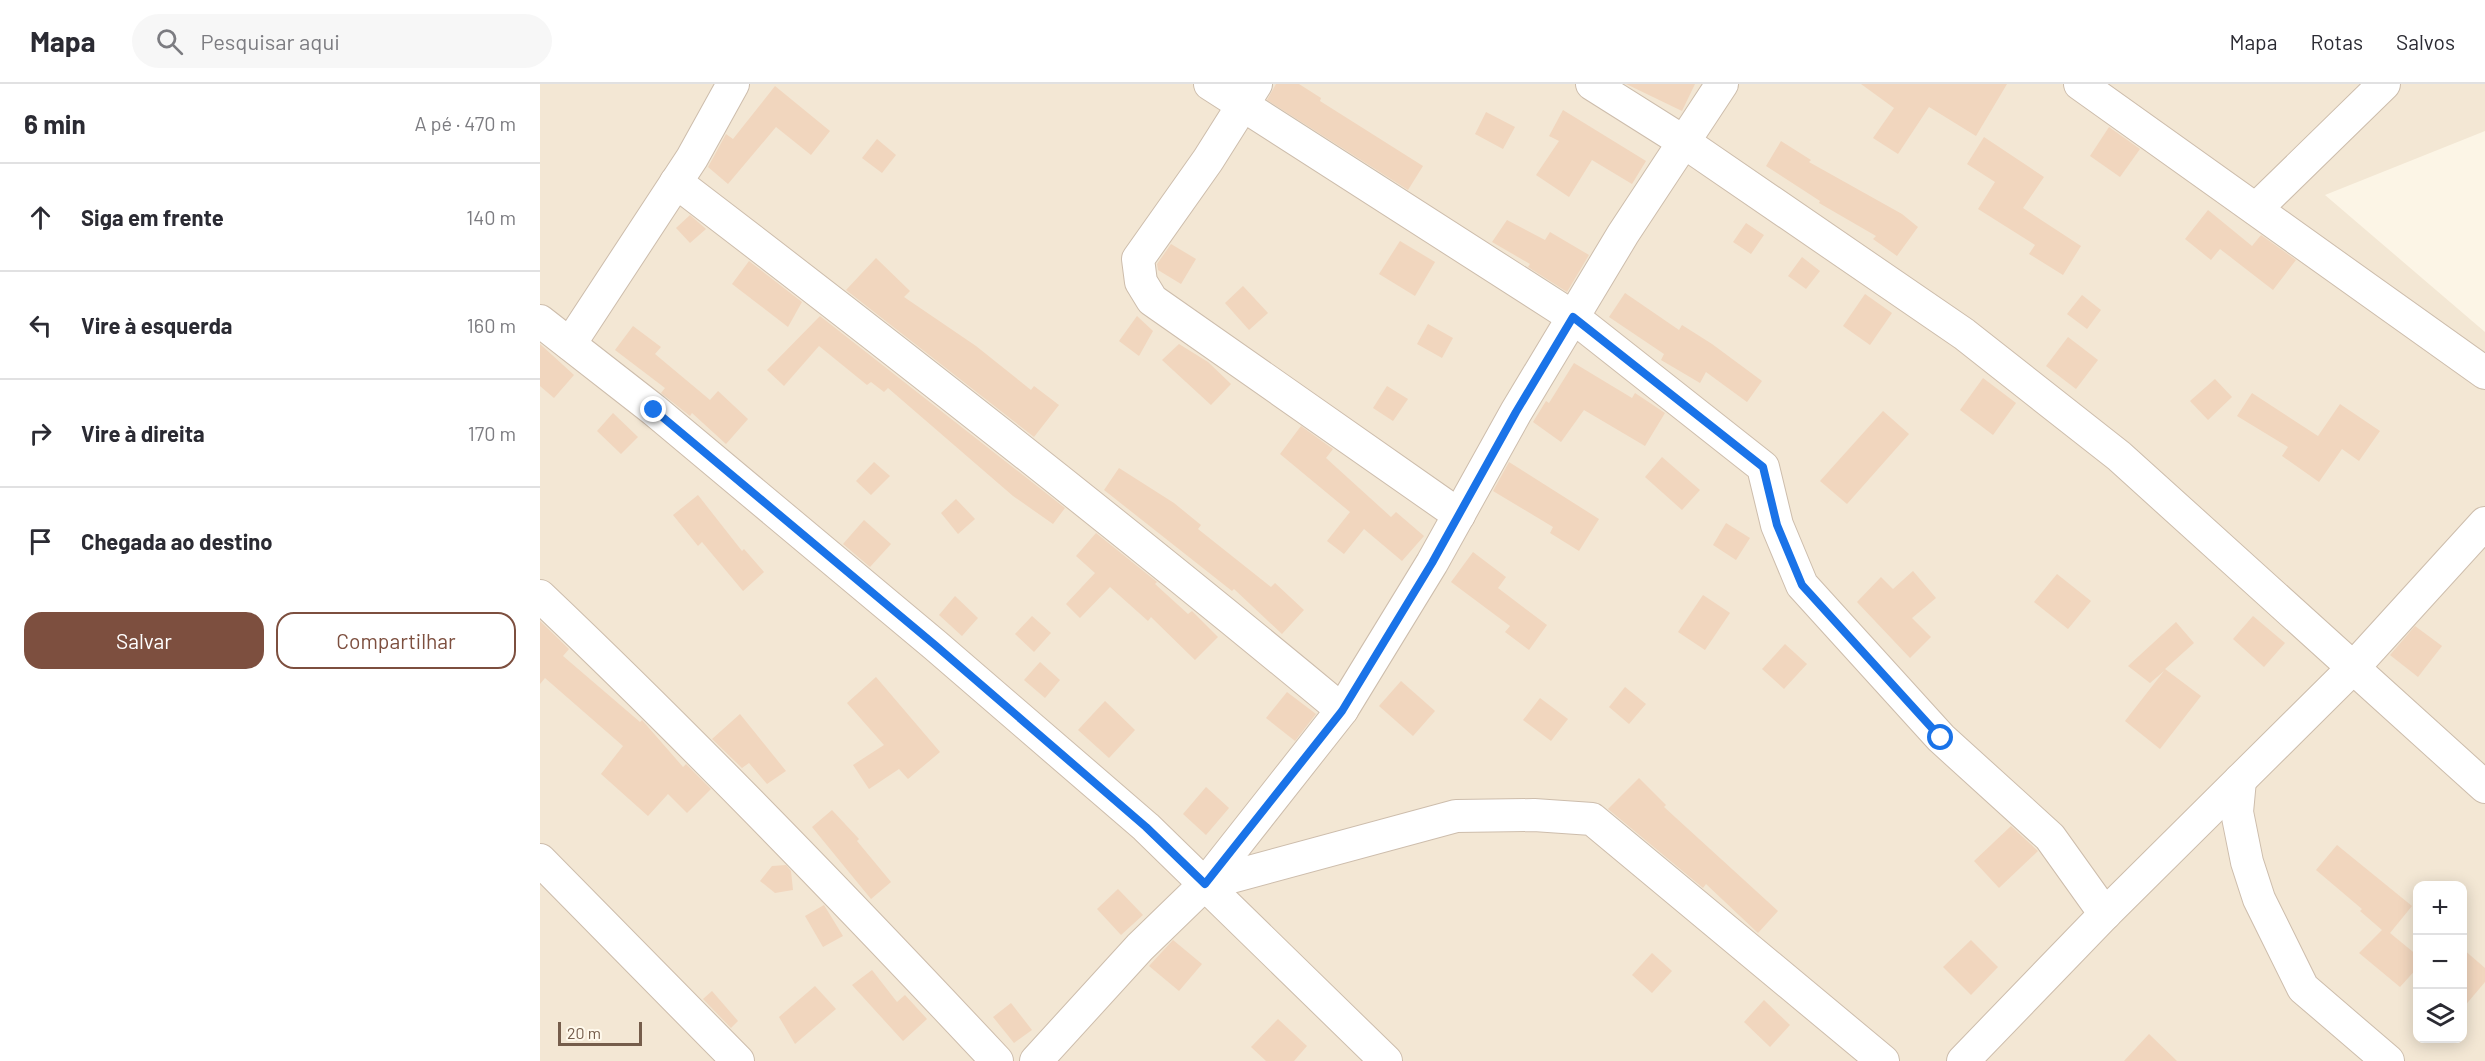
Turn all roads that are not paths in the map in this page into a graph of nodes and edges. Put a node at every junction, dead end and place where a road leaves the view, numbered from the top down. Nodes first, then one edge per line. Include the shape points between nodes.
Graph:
1 (733, 84) edge
2 (1210, 84) edge
3 (1592, 84) edge
4 (1722, 84) edge
5 (2080, 84) edge
6 (2384, 84) edge
7 (1249, 95) edge
8 (1684, 142) junction
9 (676, 182) junction
10 (2256, 209) junction
11 (1573, 317) junction
12 (540, 321) edge
13 (570, 344) junction
14 (2485, 373) edge
15 (1459, 515) junction
16 (2485, 523) edge
17 (540, 596) edge
18 (2353, 668) junction
19 (1342, 711) junction
20 (2240, 780) junction
21 (2485, 788) edge
22 (540, 860) edge
23 (1205, 884) junction
24 (2105, 914) junction
25 (738, 1061) edge
26 (997, 1061) edge
27 (1036, 1061) edge
28 (1386, 1061) edge
29 (1883, 1061) edge
30 (1962, 1061) edge
31 (2388, 1061) edge

1 - 9 street
2 - 7 street
3 - 8 street
4 - 8 street
5 - 10 street
6 - 10 street
7 - 11 street
7 - 15 street via 1138,259 1141,282 1152,300
8 - 11 street
8 - 18 street via 1964,334 2110,449
9 - 13 street
9 - 19 street via 932,378
10 - 14 street
11 - 15 street
11 - 24 street via 1763,467 1777,525 1802,585 1941,738 2050,837
12 - 13 street
13 - 23 street via 935,645 1146,827
15 - 19 street
16 - 18 street
17 - 26 street via 822,873
18 - 20 street
18 - 21 street
19 - 23 street
20 - 24 street
20 - 31 street via 2236,812 2247,862 2259,898 2302,988
22 - 25 street
23 - 27 street via 1140,947
23 - 28 street
23 - 29 street via 1456,816 1592,819
24 - 30 street

